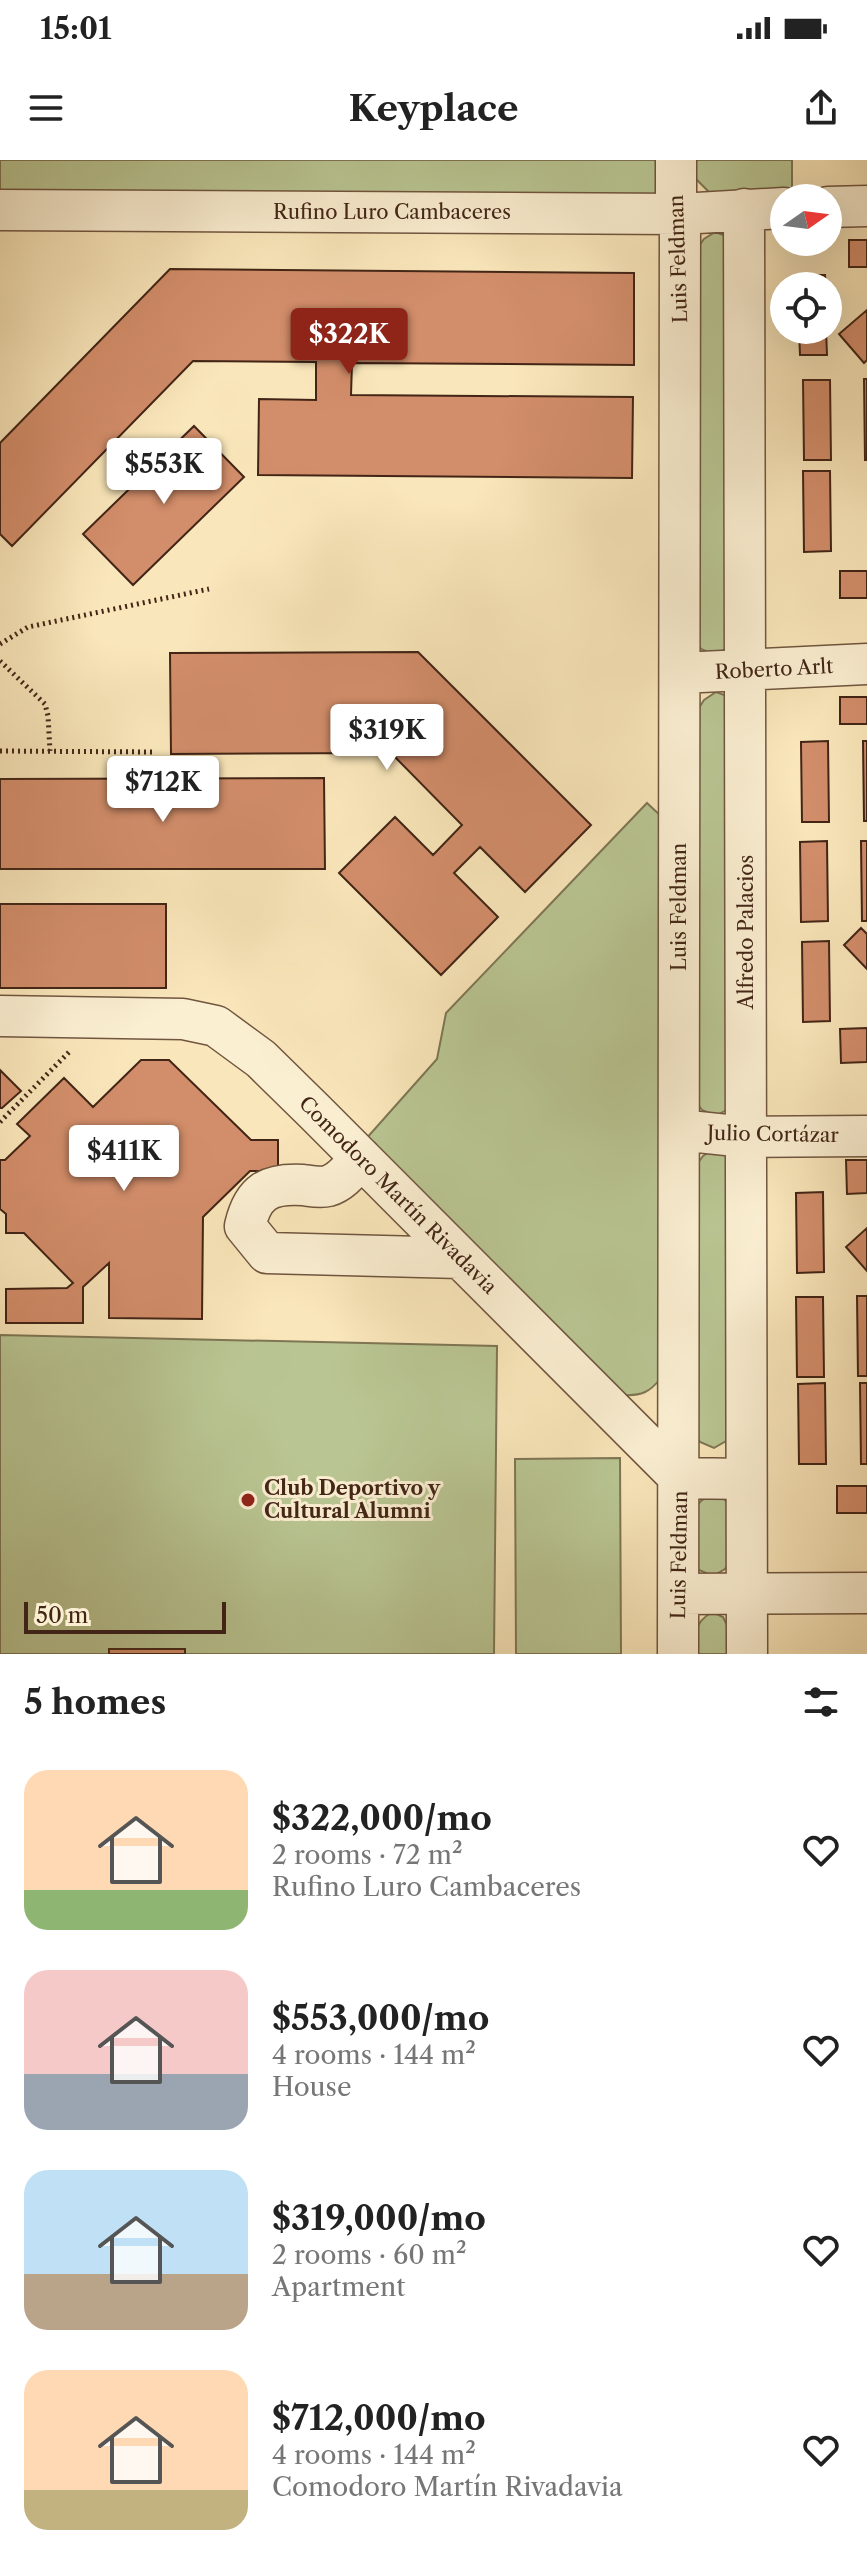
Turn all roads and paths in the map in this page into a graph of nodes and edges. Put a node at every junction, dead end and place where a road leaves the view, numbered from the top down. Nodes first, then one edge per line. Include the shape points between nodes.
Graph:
1 (676, 160) edge
2 (867, 206) edge
3 (842, 207) edge
4 (770, 208) edge
5 (744, 209) junction
6 (0, 210) edge
7 (680, 214) junction
8 (209, 589) dead end
9 (0, 644) edge
10 (0, 661) edge
11 (867, 664) edge
12 (745, 670) junction
13 (680, 673) junction
14 (0, 751) edge
15 (50, 751) junction
16 (156, 752) dead end
17 (0, 1016) edge
18 (103, 1018) junction
19 (0, 1122) edge
20 (679, 1130) junction
21 (867, 1136) edge
22 (746, 1137) junction
23 (361, 1158) junction
24 (460, 1258) junction
25 (680, 1478) junction
26 (746, 1479) junction
27 (747, 1593) junction
28 (867, 1593) edge
29 (679, 1594) junction
30 (678, 1654) edge
31 (747, 1654) edge

1 - 7 street, Luis Feldman
2 - 3 street
4 - 5 street, Rufino Luro Cambaceres
5 - 7 street, Rufino Luro Cambaceres
5 - 12 street, Alfredo Palacios
6 - 7 street, Rufino Luro Cambaceres
7 - 13 street, Luis Feldman
8 - 9 path via 28,627
10 - 15 path via 45,704
11 - 12 street, Roberto Arlt
12 - 13 street, Roberto Arlt
12 - 22 street, Alfredo Palacios
13 - 20 street, Luis Feldman
14 - 15 path
15 - 16 path
17 - 18 street, Comodoro Martín Rivadavia
18 - 19 path
18 - 23 street, Comodoro Martín Rivadavia via 183,1019 216,1026 261,1059
20 - 22 street, Julio Cortázar
20 - 25 street, Luis Feldman
21 - 22 street, Julio Cortázar
22 - 26 street, Alfredo Palacios
23 - 24 street, Comodoro Martín Rivadavia
23 - 24 street via 342,1180 325,1187 269,1188 250,1206 245,1226 267,1253
24 - 25 street, Comodoro Martín Rivadavia
25 - 26 street
25 - 29 street, Luis Feldman
26 - 27 street, Alfredo Palacios
27 - 28 street
27 - 29 street
27 - 31 street, Alfredo Palacios
29 - 30 street, Luis Feldman

